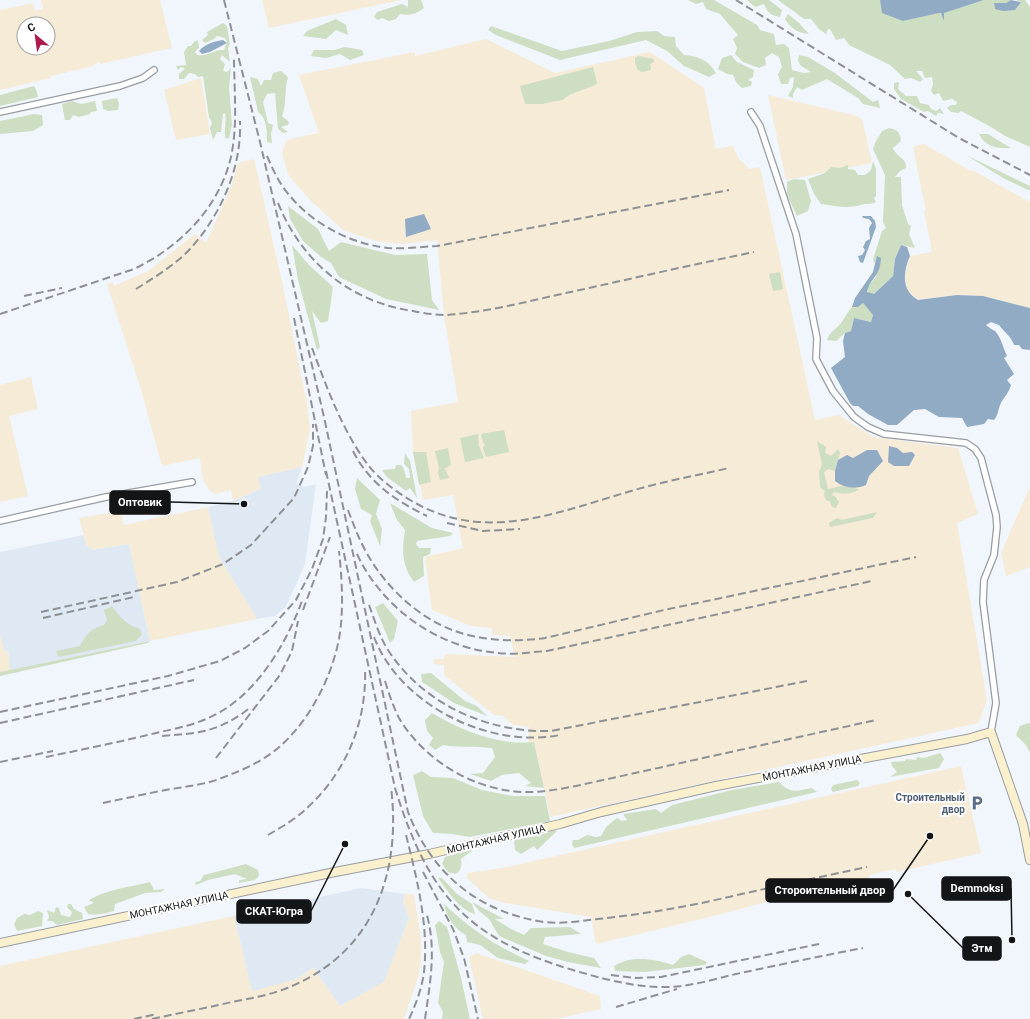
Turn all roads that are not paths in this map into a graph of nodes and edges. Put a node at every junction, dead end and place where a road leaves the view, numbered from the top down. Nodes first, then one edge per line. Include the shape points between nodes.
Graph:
1 (154, 70) dead end
2 (0, 112) edge
3 (751, 112) dead end
4 (192, 482) dead end
5 (0, 521) edge
6 (991, 732) junction
7 (1030, 860) edge
8 (0, 943) edge

1 - 2 street via 143,78 120,86
3 - 6 street via 760,126 796,234 817,338 816,359 833,391 854,417 884,434 966,443 975,449 981,458 997,527 994,555 984,580 983,602 996,703
4 - 5 street
6 - 7 street via 1023,824
6 - 8 street, МОНТАЖНАЯ УЛИЦА via 716,786 429,854

